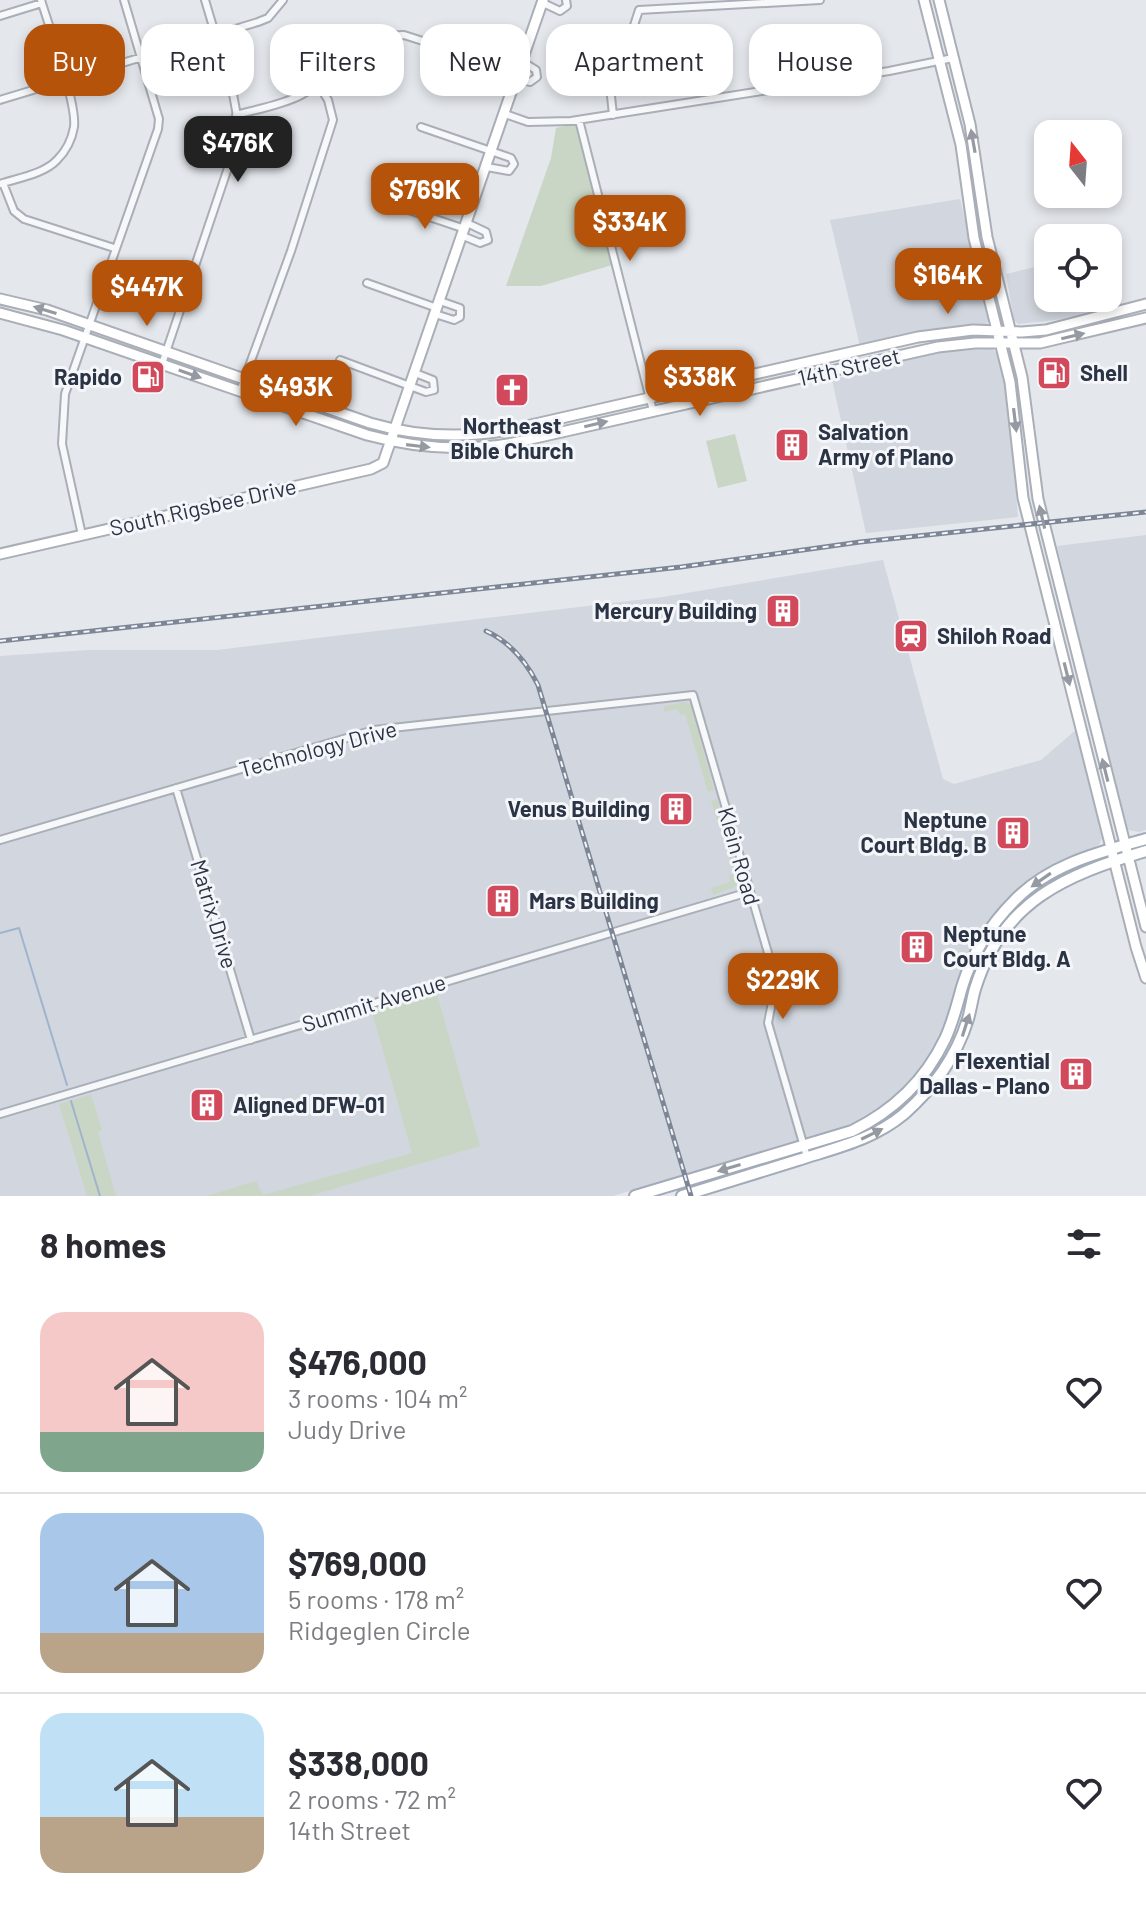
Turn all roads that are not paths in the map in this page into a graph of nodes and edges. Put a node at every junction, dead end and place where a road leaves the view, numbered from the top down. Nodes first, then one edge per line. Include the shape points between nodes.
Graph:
1 (124, 0) edge
2 (205, 0) edge
3 (283, 0) edge
4 (566, 0) edge
5 (820, 0) edge
6 (924, 0) edge
7 (939, 0) edge
8 (41, 2) edge
9 (543, 2) edge
10 (0, 16) edge
11 (48, 24) edge
12 (212, 24) edge
13 (248, 24) edge
14 (530, 41) edge
15 (141, 55) edge
16 (953, 58) junction
17 (940, 60) junction
18 (530, 66) edge
19 (530, 82) edge
20 (24, 93) edge
21 (69, 96) edge
22 (153, 96) edge
23 (231, 96) edge
24 (295, 96) edge
25 (326, 96) edge
26 (511, 96) edge
27 (0, 100) edge
28 (505, 114) junction
29 (236, 115) junction
30 (613, 115) junction
31 (579, 120) junction
32 (421, 127) dead end
33 (492, 152) junction
34 (487, 167) junction
35 (1, 183) edge
36 (394, 205) dead end
37 (465, 230) junction
38 (987, 237) junction
39 (974, 238) junction
40 (114, 248) junction
41 (367, 283) dead end
42 (0, 299) edge
43 (1146, 304) edge
44 (438, 308) junction
45 (0, 313) edge
46 (1146, 318) edge
47 (88, 325) junction
48 (998, 330) junction
49 (1012, 332) junction
50 (84, 337) junction
51 (1001, 343) junction
52 (1015, 345) junction
53 (868, 349) junction
54 (167, 352) junction
55 (340, 360) dead end
56 (871, 361) junction
57 (162, 364) junction
58 (769, 371) junction
59 (415, 373) junction
60 (244, 379) junction
61 (772, 384) junction
62 (410, 386) junction
63 (240, 391) junction
64 (650, 398) junction
65 (653, 411) junction
66 (564, 418) junction
67 (395, 430) junction
68 (567, 431) junction
69 (464, 436) junction
70 (392, 442) junction
71 (465, 448) junction
72 (1033, 469) junction
73 (1019, 471) junction
74 (82, 535) junction
75 (0, 554) edge
76 (693, 695) joint
77 (1096, 735) junction
78 (1083, 738) junction
79 (176, 788) junction
80 (1146, 839) edge
81 (0, 840) edge
82 (1126, 851) junction
83 (1146, 851) edge
84 (1113, 855) junction
85 (749, 892) junction
86 (998, 919) junction
87 (1007, 927) junction
88 (1146, 927) edge
89 (1146, 978) edge
90 (251, 1040) junction
91 (917, 1083) junction
92 (927, 1092) junction
93 (0, 1114) edge
94 (805, 1151) junction
95 (668, 1191) edge
96 (635, 1196) edge
97 (682, 1196) edge

1 - 15 street
2 - 12 street
3 - 13 street via 268,18
4 - 9 street via 560,11
5 - 30 street via 639,10 611,96
6 - 17 main road
7 - 16 main road
8 - 10 street
8 - 11 street
9 - 14 main road
16 - 17 street
38 -> 16 main road via 973,137
17 - 30 street
17 - 39 main road via 964,157
18 - 19 street via 536,70 536,79
20 - 27 street
21 - 35 street via 74,125 68,146 50,166
22 - 40 street via 158,129
23 - 29 street
24 - 29 street
25 - 60 street via 333,120
26 - 28 main road
28 - 31 street via 537,123
28 - 33 main road
29 - 54 street via 235,147
30 - 31 street
31 - 64 street
32 - 33 street
33 - 34 main road
33 - 34 street via 511,158 514,167
34 - 37 main road
35 - 40 street via 24,219
36 - 37 street
37 - 44 main road
38 - 39 main road
38 - 49 main road
39 - 48 main road
40 - 47 street
41 - 44 street
47 -> 42 main road, 14th Street
43 - 49 main road, 14th Street via 1054,328
44 - 59 main road
45 - 50 main road, 14th Street
52 -> 46 main road, 14th Street
47 - 50 street
47 - 54 main road, 14th Street
48 - 49 main road, 14th Street
48 - 51 main road
48 - 53 main road, 14th Street via 943,333
49 - 52 main road
50 - 57 main road, 14th Street
50 - 74 street via 65,394 61,430
51 - 52 main road, 14th Street
51 - 56 main road, 14th Street via 947,346
51 -> 73 main road
52 - 72 main road
53 - 56 main road
53 - 58 main road, 14th Street
54 - 57 street
54 - 60 main road, 14th Street
55 - 62 street
56 - 61 main road, 14th Street
57 -> 63 main road, 14th Street
58 - 61 main road
58 - 64 main road, 14th Street
59 - 62 main road
59 - 62 street via 433,380 435,388 429,392
60 - 63 street
60 - 67 main road, 14th Street
61 - 65 main road, 14th Street
62 - 67 main road
63 - 70 main road, 14th Street
64 - 65 street
64 - 66 main road, 14th Street
68 -> 65 main road, 14th Street
66 - 68 main road
66 - 69 main road, 14th Street
67 - 69 main road, 14th Street
67 - 70 main road
68 - 71 main road, 14th Street
69 - 71 main road
70 -> 71 main road, 14th Street
70 - 74 main road, South Rigsbee Drive via 386,460 371,469
72 - 73 main road
77 -> 72 main road
73 -> 78 main road
74 - 75 main road, South Rigsbee Drive
76 - 79 street, Technology Drive via 374,730
76 - 85 street, Klein Road
77 - 78 main road
82 -> 77 main road
78 - 84 main road
79 - 81 street, Technology Drive
79 - 90 street, Matrix Drive
80 - 82 main road
82 - 83 main road
82 - 84 main road
82 - 88 main road
84 -> 86 main road via 1048,875
84 - 87 main road via 1053,887
84 - 89 main road
85 - 90 street, Summit Avenue
85 - 94 street, Klein Road via 775,978 768,1023
86 - 87 main road
86 - 91 main road via 971,962 945,1040
92 -> 87 main road via 956,1050 984,967
90 - 93 street, Summit Avenue
91 - 92 main road
91 - 94 main road via 875,1119
94 -> 92 main road via 864,1139
94 -> 95 main road
94 - 97 main road
95 - 96 main road

